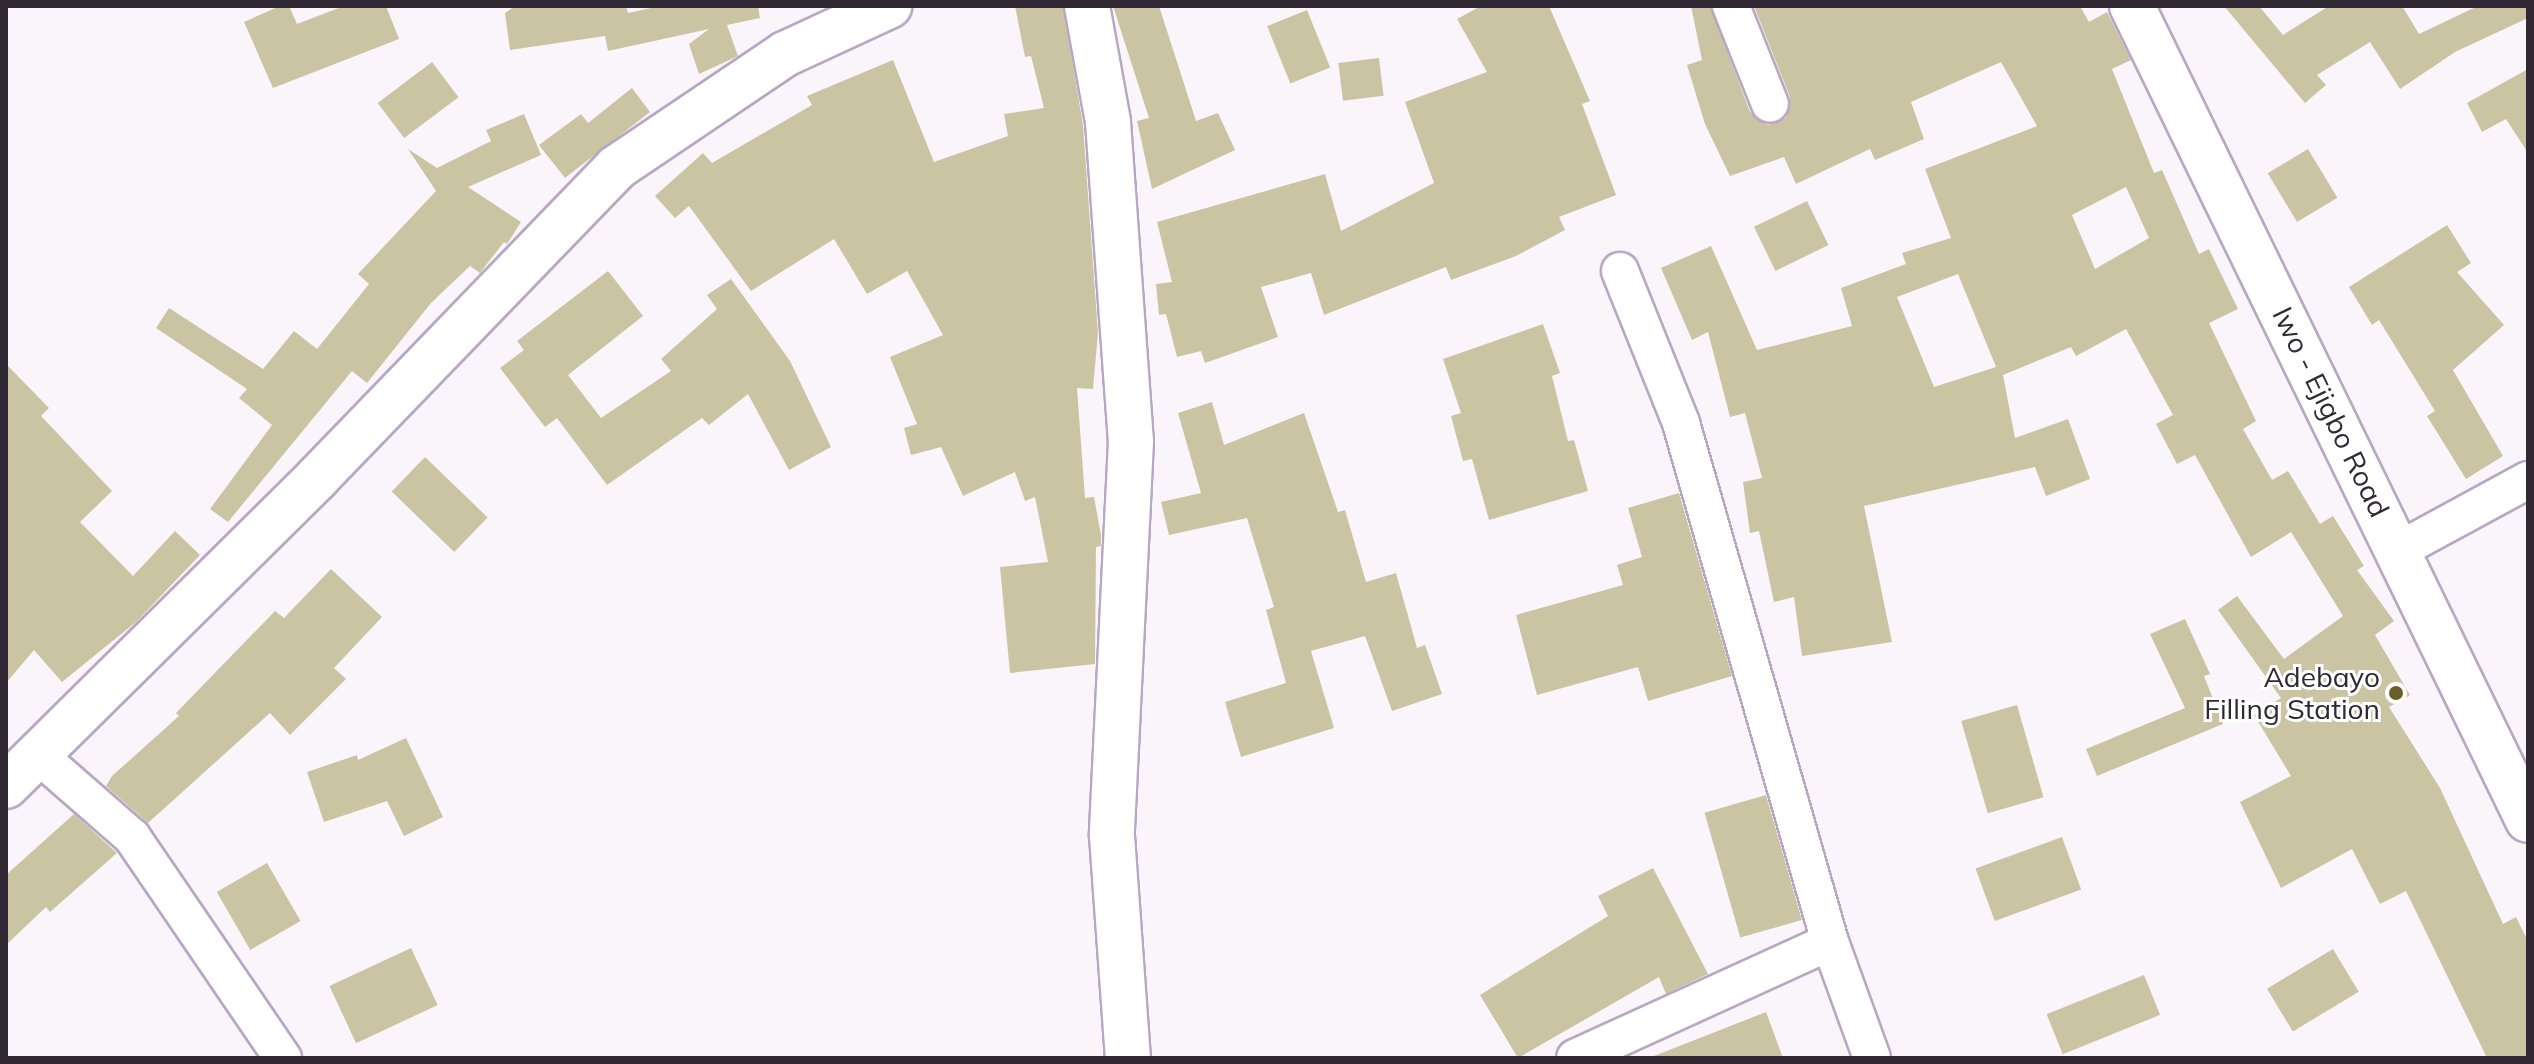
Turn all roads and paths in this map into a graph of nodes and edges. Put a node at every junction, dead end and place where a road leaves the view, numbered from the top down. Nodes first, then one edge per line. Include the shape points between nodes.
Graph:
1 (889, 6) edge
2 (1087, 6) edge
3 (1731, 6) edge
4 (2132, 6) edge
5 (1770, 104) dead end
6 (1620, 271) dead end
7 (2528, 480) edge
8 (2399, 550) junction
9 (38, 755) junction
10 (6, 786) edge
11 (2527, 813) edge
12 (1830, 942) junction
13 (283, 1058) edge
14 (1128, 1058) edge
15 (1575, 1058) edge
16 (1872, 1058) edge

1 - 9 main road via 785,54 616,168 317,478
2 - 14 main road via 1108,122 1131,441 1112,836
3 - 5 street
4 - 8 main road, Iwo - Ejigbo Road
6 - 12 street via 1681,423
7 - 8 street
8 - 11 main road, Iwo - Ejigbo Road
9 - 10 main road
9 - 13 street via 132,837
12 - 15 street
12 - 16 street

